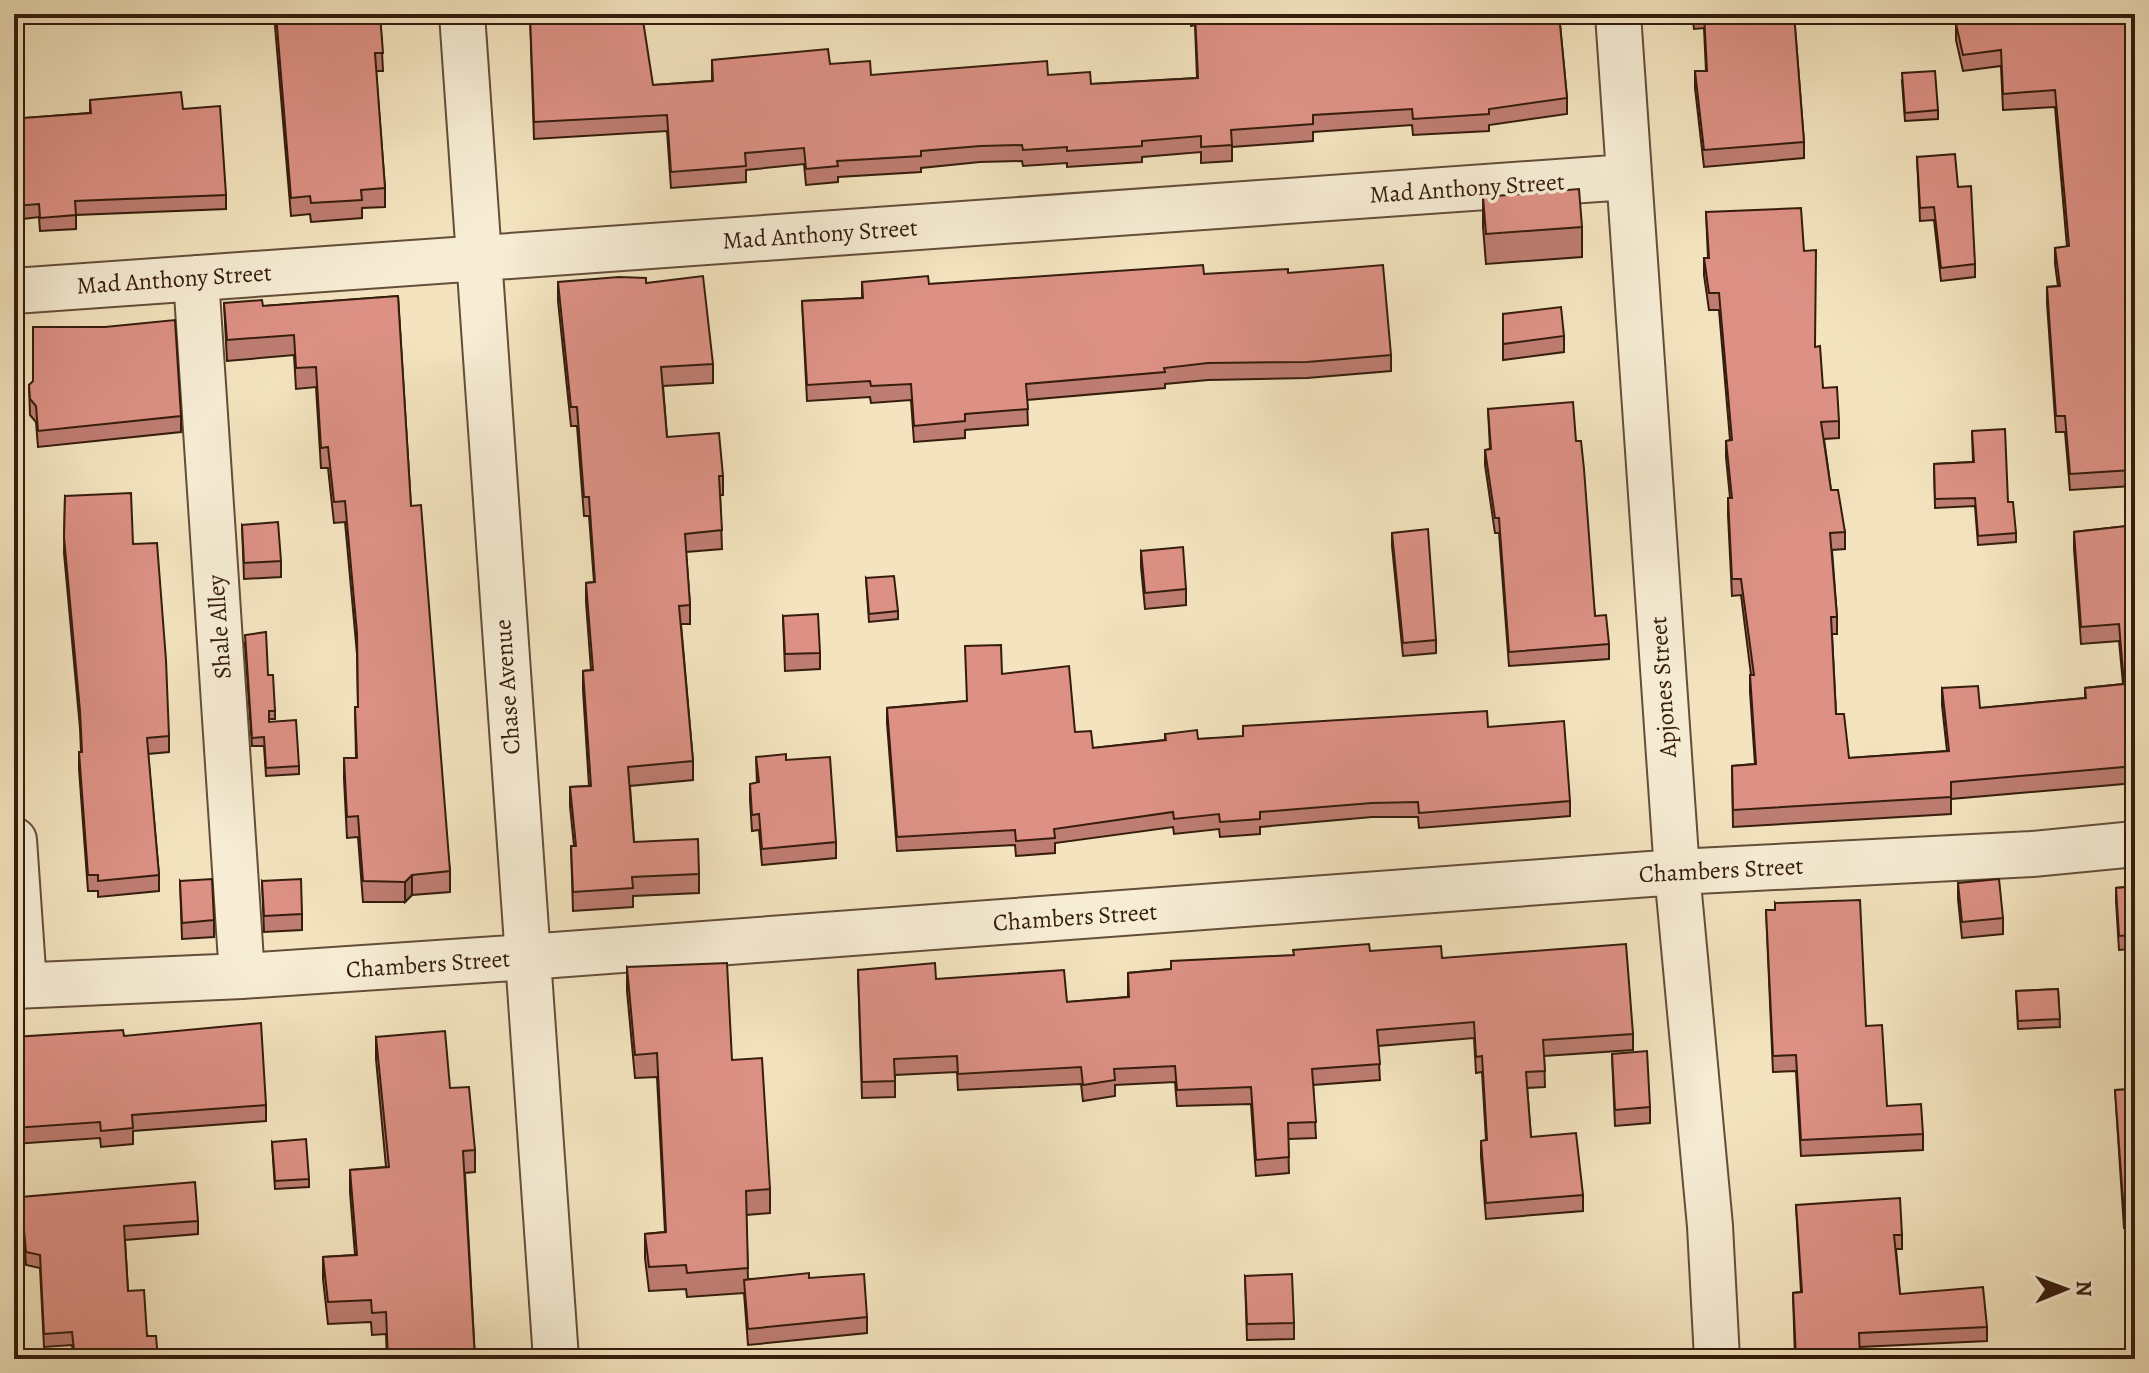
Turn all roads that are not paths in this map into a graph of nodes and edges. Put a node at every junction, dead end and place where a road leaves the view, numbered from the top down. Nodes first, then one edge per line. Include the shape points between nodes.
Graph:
1 (462, 14) edge
2 (1618, 14) edge
3 (1627, 177) junction
4 (477, 258) junction
5 (196, 278) junction
6 (14, 291) edge
7 (14, 840) edge
8 (2135, 844) edge
9 (1677, 872) junction
10 (527, 957) junction
11 (242, 976) junction
12 (19, 986) edge
13 (556, 1359) edge
14 (1717, 1359) edge

1 - 4 street, Chase Avenue
2 - 3 street, Apjones Street
3 - 4 street, Mad Anthony Street
3 - 9 street, Apjones Street
4 - 5 street, Mad Anthony Street
4 - 10 street, Chase Avenue
5 - 6 street, Mad Anthony Street
5 - 11 street, Shale Alley
7 - 12 street
8 - 9 street, Chambers Street
9 - 10 street, Chambers Street
9 - 14 street, Apjones Street
10 - 11 street, Chambers Street
10 - 13 street, Chase Avenue
11 - 12 street, Chambers Street

